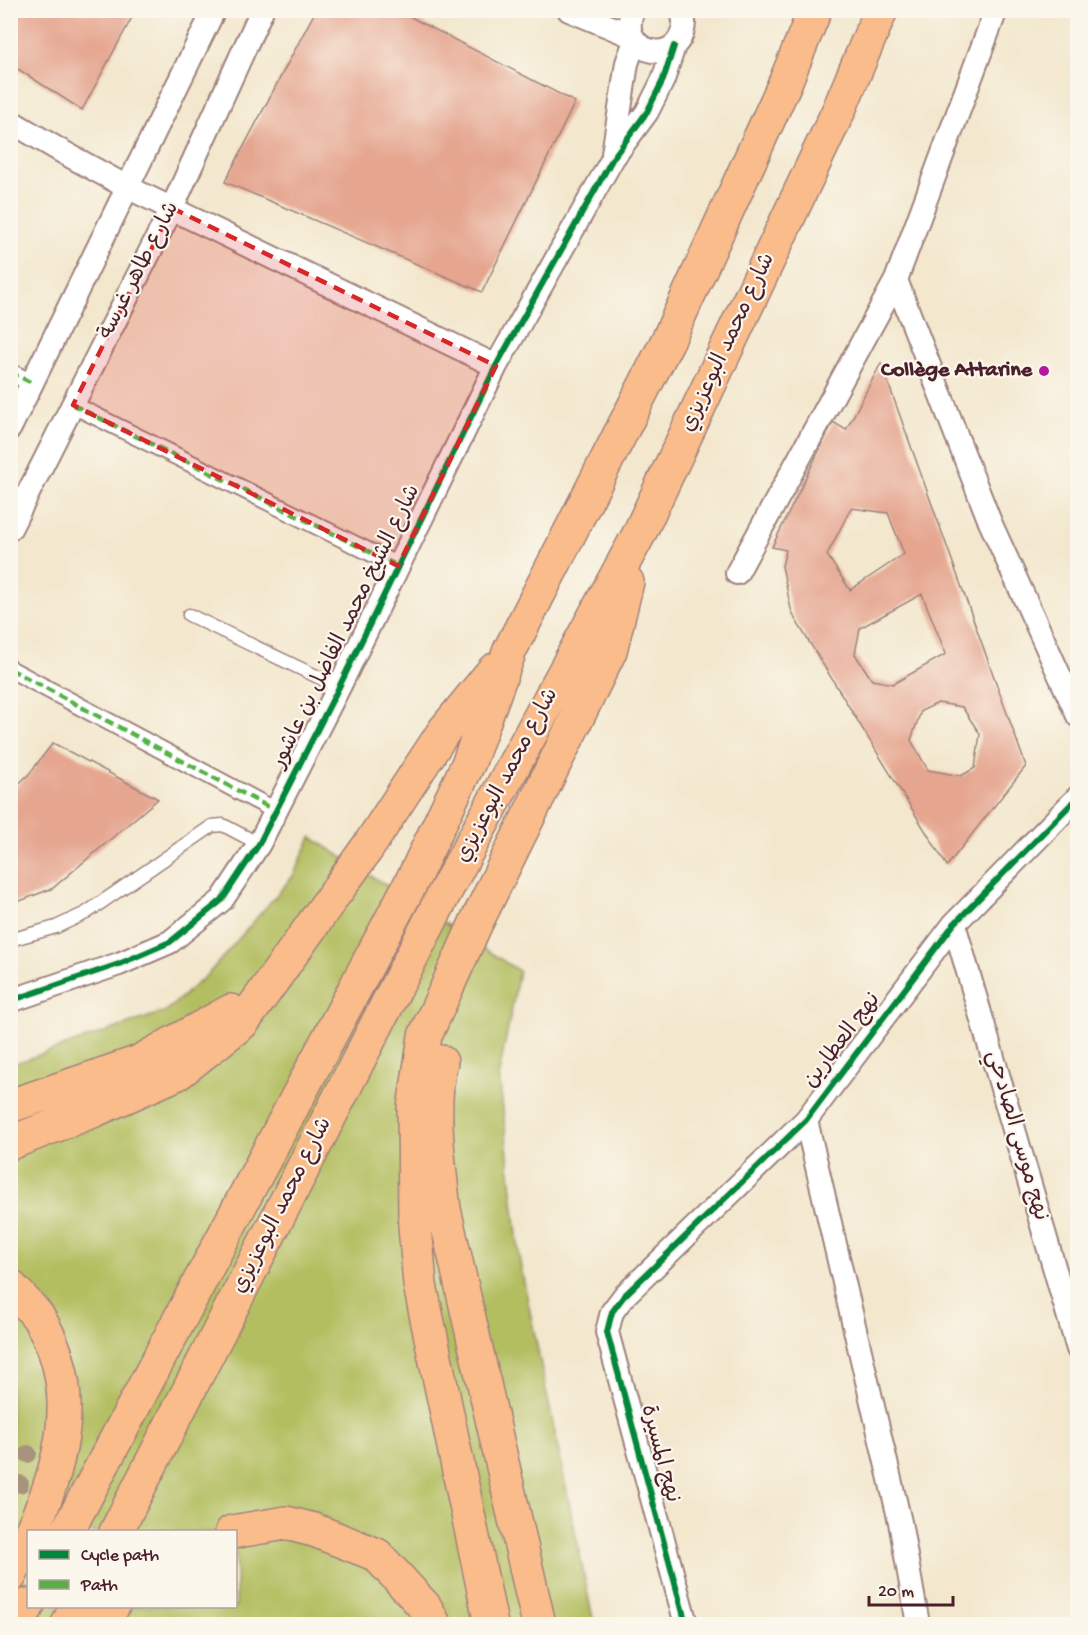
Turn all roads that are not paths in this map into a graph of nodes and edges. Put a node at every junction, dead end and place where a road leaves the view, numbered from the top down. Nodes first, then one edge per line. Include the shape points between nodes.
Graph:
1 (214, 10) edge
2 (262, 10) edge
3 (569, 10) edge
4 (633, 10) edge
5 (815, 10) edge
6 (881, 10) edge
7 (996, 10) edge
8 (686, 15) edge
9 (633, 38) junction
10 (674, 46) junction
11 (10, 121) edge
12 (613, 158) junction
13 (127, 187) junction
14 (172, 208) junction
15 (896, 280) junction
16 (496, 366) junction
17 (10, 372) edge
18 (32, 383) junction
19 (73, 405) junction
20 (10, 428) edge
21 (10, 529) edge
22 (638, 536) junction
23 (398, 566) junction
24 (737, 573) dead end
25 (189, 615) dead end
26 (510, 650) junction
27 (10, 669) edge
28 (339, 687) junction
29 (1077, 716) edge
30 (1077, 797) edge
31 (276, 811) junction
32 (259, 844) junction
33 (476, 923) junction
34 (954, 924) junction
35 (10, 940) edge
36 (261, 994) junction
37 (10, 1001) edge
38 (10, 1106) edge
39 (806, 1120) junction
40 (10, 1143) edge
41 (10, 1286) edge
42 (624, 1296) joint
43 (1077, 1349) edge
44 (33, 1530) edge
45 (68, 1530) edge
46 (117, 1530) edge
47 (237, 1531) edge
48 (27, 1540) edge
49 (10, 1576) edge
50 (27, 1607) edge
51 (76, 1608) edge
52 (112, 1608) edge
53 (18, 1624) edge
54 (68, 1624) edge
55 (100, 1624) edge
56 (434, 1624) edge
57 (491, 1624) edge
58 (539, 1624) edge
59 (686, 1624) edge
60 (918, 1624) edge

1 - 13 street, شارع طاهر غرسة
2 - 14 street, شارع طاهر غرسة
3 - 9 street
4 - 9 street via 629,24
5 - 26 highway, شارع محمد البوعزيزي via 669,338
6 - 22 highway, شارع محمد البوعزيزي via 838,112
7 - 15 street
8 - 10 street via 682,36
9 - 10 street via 651,51
9 - 12 street
10 - 12 street via 647,112
11 - 13 street
12 - 16 street, شارع الشيخ محمد الفاضل بن عاشور
13 - 14 street
13 - 18 street, شارع طاهر غرسة
14 - 16 street
14 - 19 street, شارع طاهر غرسة
15 - 24 street
15 - 29 street via 990,522
16 - 23 street, شارع الشيخ محمد الفاضل بن عاشور
17 - 18 street
18 - 20 street, شارع طاهر غرسة
19 - 21 street, شارع طاهر غرسة
19 - 23 street
22 - 33 highway via 610,651
22 - 46 highway, شارع محمد البوعزيزي via 445,892
23 - 28 street, شارع الشيخ محمد الفاضل بن عاشور
25 - 28 lane
26 - 36 highway via 444,731 368,847
26 - 45 highway, شارع محمد البوعزيزي via 469,762 415,875
27 - 31 street
28 - 31 street, شارع الشيخ محمد الفاضل بن عاشور
30 - 34 street, نهج العطارين
31 - 32 street, شارع الشيخ محمد الفاضل بن عاشور
32 - 35 lane via 222,825 212,826 86,913 56,927
32 - 37 street, شارع الشيخ محمد الفاضل بن عاشور via 222,900 170,942
33 - 57 highway via 425,1036 414,1108 416,1226 420,1285
33 - 58 highway via 437,1076 438,1149 444,1209
34 - 39 street, نهج العطارين
34 - 43 street, نهج موسى الصادحي
36 - 38 highway via 139,1062
36 - 40 highway via 243,1022 178,1073
39 - 42 street, نهج العطارين
39 - 60 street via 900,1522
41 - 44 highway via 37,1316 53,1345 63,1378 61,1447
42 - 59 street, نهج المسيرة via 612,1312 607,1332
47 - 56 highway via 286,1523 377,1555 425,1607
48 - 49 highway
50 - 53 highway
51 - 54 highway
52 - 55 highway

